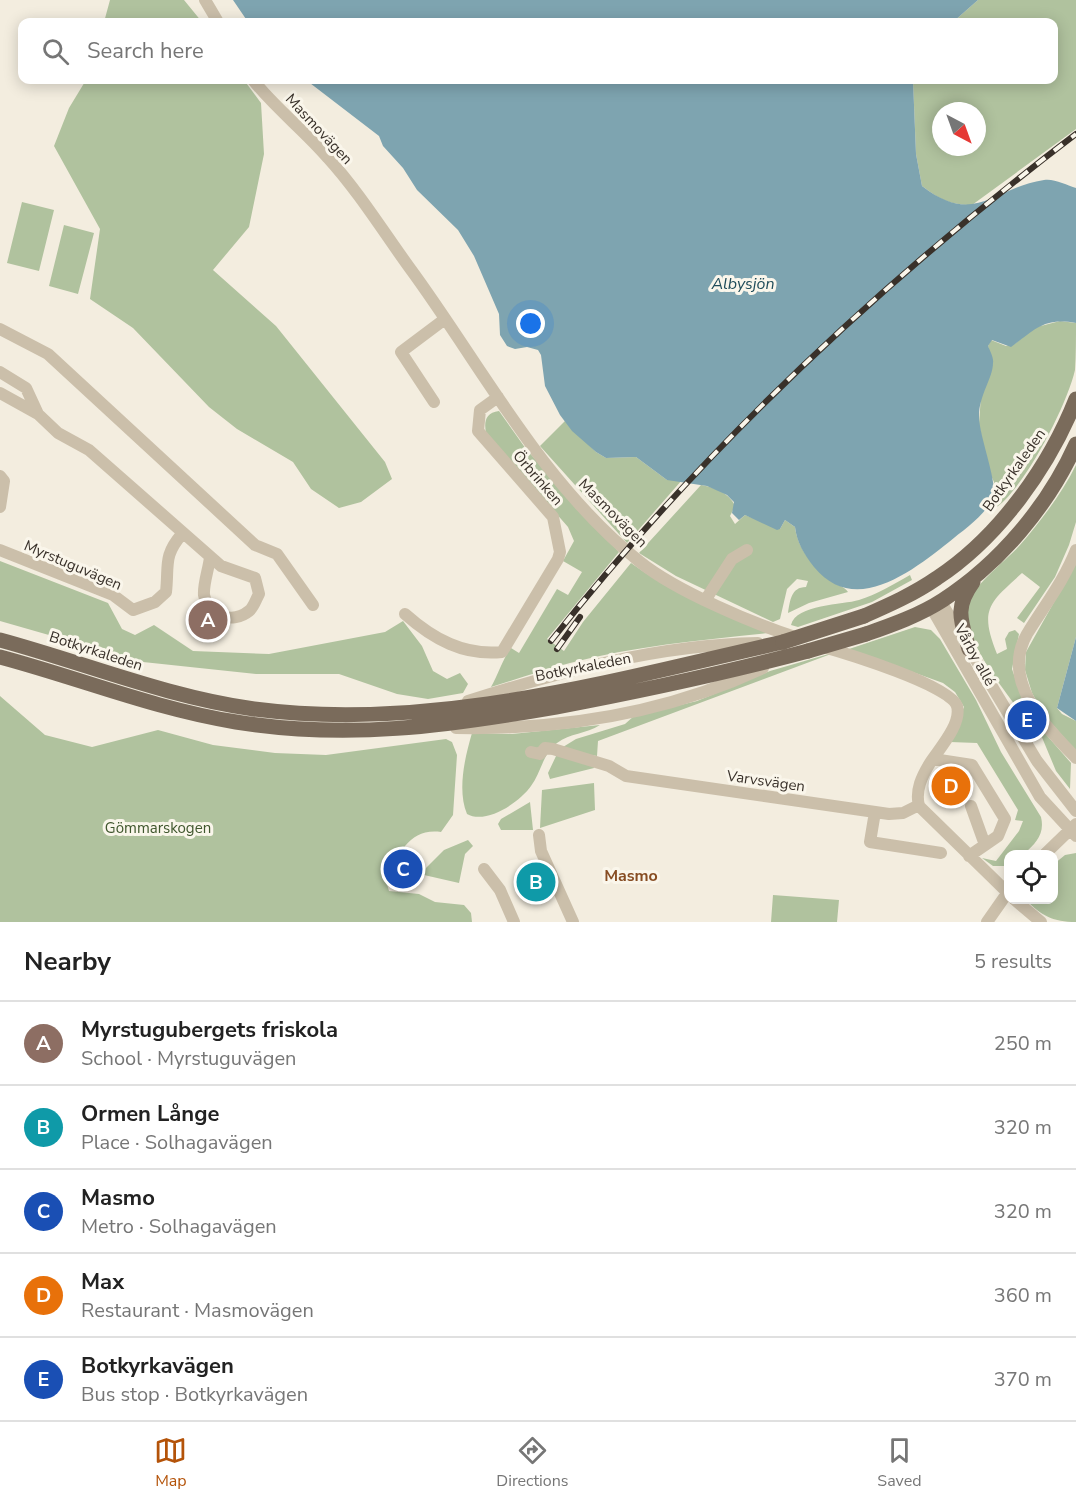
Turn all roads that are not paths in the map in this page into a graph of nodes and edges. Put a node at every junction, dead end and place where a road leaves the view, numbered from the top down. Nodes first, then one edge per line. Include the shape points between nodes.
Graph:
1 (205, 0) edge
2 (216, 18) edge
3 (257, 84) edge
4 (445, 319) junction
5 (0, 329) edge
6 (0, 372) edge
7 (0, 393) edge
8 (498, 397) junction
9 (1076, 399) edge
10 (434, 402) dead end
11 (38, 414) junction
12 (1076, 444) edge
13 (0, 476) edge
14 (0, 507) edge
15 (182, 534) junction
16 (0, 550) edge
17 (747, 550) dead end
18 (1076, 550) edge
19 (210, 557) junction
20 (982, 570) junction
21 (926, 586) junction
22 (706, 599) junction
23 (936, 604) junction
24 (313, 605) dead end
25 (405, 614) dead end
26 (0, 640) edge
27 (784, 650) junction
28 (969, 650) junction
29 (0, 657) edge
30 (531, 752) dead end
31 (1076, 758) edge
32 (933, 759) junction
33 (919, 805) junction
34 (971, 806) dead end
35 (1076, 811) edge
36 (875, 812) junction
37 (1074, 830) edge
38 (539, 835) dead end
39 (985, 845) junction
40 (1051, 850) edge
41 (941, 853) dead end
42 (969, 856) junction
43 (484, 869) dead end
44 (1004, 889) edge
45 (1004, 899) edge
46 (1020, 904) edge
47 (514, 922) edge
48 (573, 922) edge
49 (987, 922) edge
50 (1041, 922) edge

1 - 2 street
3 - 4 street, Masmovägen via 331,160
4 - 8 street, Masmovägen
4 - 10 street via 401,352
5 - 24 street via 48,354 255,545 277,554
6 - 11 street via 26,388
7 - 11 street
8 - 22 street, Masmovägen via 554,473 617,542 651,570
8 - 25 street, Örbrinken via 480,410 478,431 553,517 560,552 502,652 464,651 431,634
9 - 21 main road, Botkyrkaleden via 1051,451 1004,516 969,554
11 - 15 street via 58,433 89,450
12 - 20 main road, Botkyrkaleden via 1031,518
13 - 14 street via 4,481
15 - 16 street, Myrstuguvägen via 171,547 166,562 166,592 155,602 134,610 113,595
15 - 19 street
17 - 22 street via 732,559
18 - 31 street via 1051,600 1026,637 1018,671 1038,715
19 - 19 street via 221,566 255,578 259,594 250,610 234,618 221,617 209,606 204,594
20 - 23 main road, Botkyrkaleden
20 - 28 main road via 960,605
21 - 23 main road
21 - 27 main road, Botkyrkaleden, bridge
22 - 32 street, Masmovägen via 782,633 944,692 955,703 957,713 955,724
23 - 27 main road, Botkyrkaleden, bridge via 866,634 808,651
23 - 28 street, Vårby allé
23 - 37 street, Vårby allé via 1040,797
26 - 27 main road, Botkyrkaleden via 186,697 255,709 344,715 444,709
27 - 29 main road, Botkyrkaleden via 596,699 434,727 329,731 234,722 148,702
28 - 35 street, Vårby allé via 1037,761
30 - 36 street, Varvsvägen via 540,754 548,748 609,766 626,776
32 - 33 street, Masmovägen via 918,788
32 - 39 street via 972,765 1005,819 998,836
33 - 36 street, Varvsvägen via 898,814
33 - 42 street
34 - 39 street
36 - 41 street via 870,842
37 - 40 street
38 - 48 street via 541,851
39 - 42 street
42 - 44 street
43 - 47 street via 500,890
45 - 49 street
46 - 50 street

